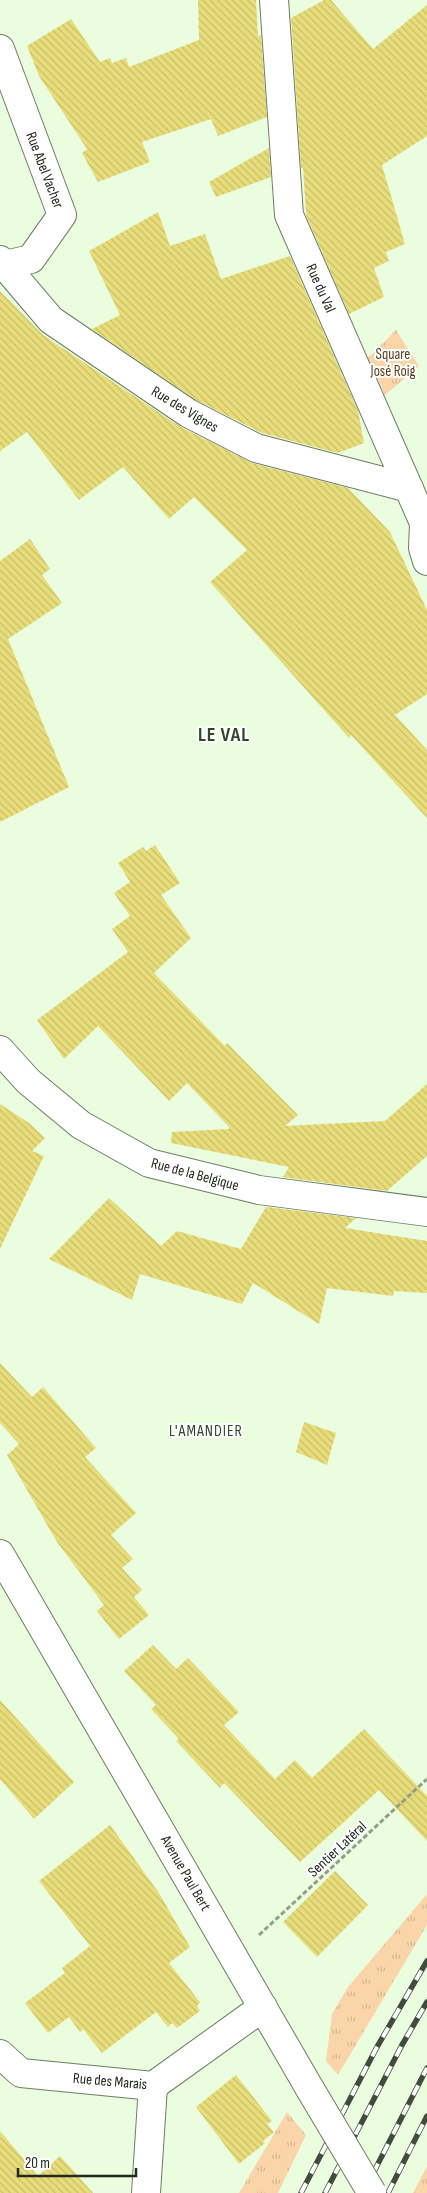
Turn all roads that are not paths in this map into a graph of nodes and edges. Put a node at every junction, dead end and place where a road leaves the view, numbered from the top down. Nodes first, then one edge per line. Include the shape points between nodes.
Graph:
1 (274, 0) edge
2 (0, 49) edge
3 (3, 263) edge
4 (409, 488) junction
5 (426, 524) edge
6 (427, 561) edge
7 (0, 1050) edge
8 (427, 1212) edge
9 (0, 1554) edge
10 (263, 2007) junction
11 (0, 2054) edge
12 (153, 2086) junction
13 (146, 2193) edge
14 (372, 2193) edge

1 - 4 street, Rue du Val via 289,215
2 - 3 street, Rue Abel Vacher via 62,215 32,259
3 - 4 street, Rue des Vignes via 51,320 188,413 256,448
4 - 5 street, Rue du Val
5 - 6 street, Rue du Val via 423,548
7 - 8 street, Rue de la Belgique via 28,1081 81,1125 149,1163 259,1190
9 - 10 street, Avenue Paul Bert
10 - 12 street, Rue des Marais
10 - 14 street, Avenue Paul Bert, bridge
11 - 12 street, Rue des Marais via 21,2073
12 - 13 street

